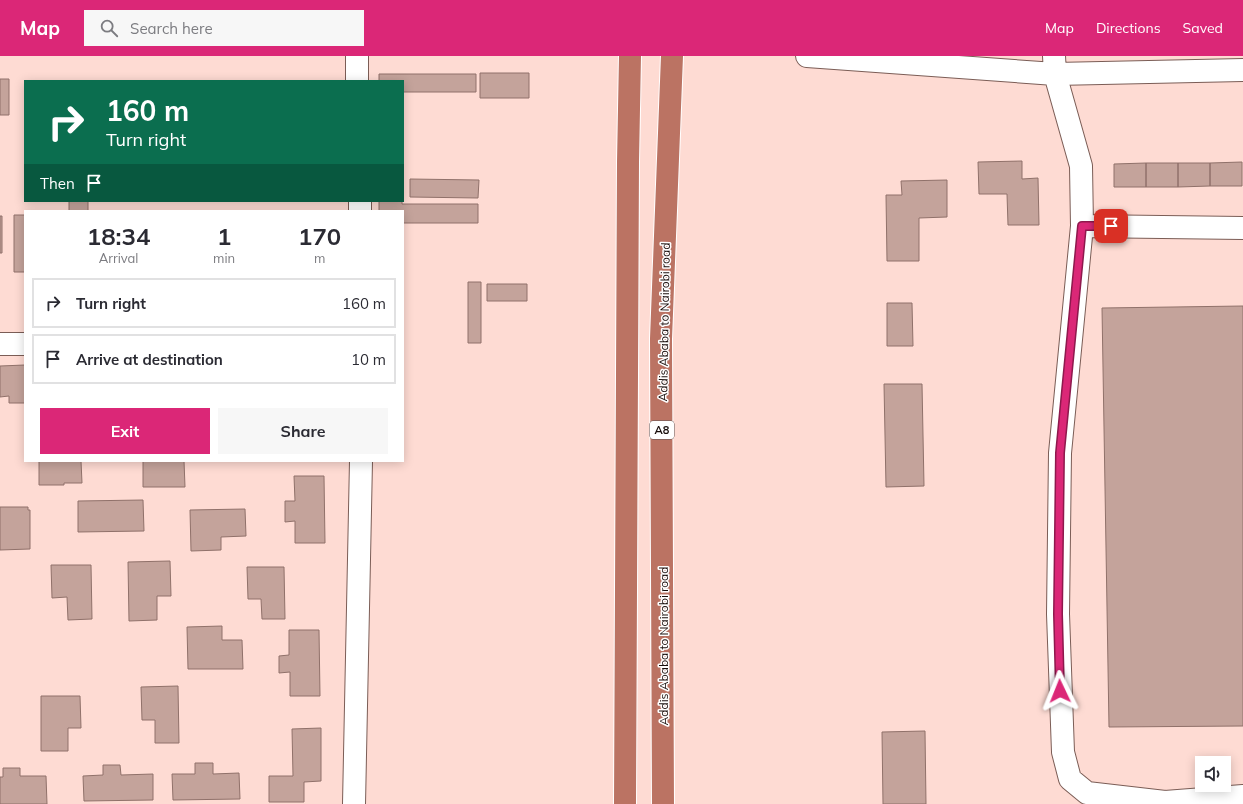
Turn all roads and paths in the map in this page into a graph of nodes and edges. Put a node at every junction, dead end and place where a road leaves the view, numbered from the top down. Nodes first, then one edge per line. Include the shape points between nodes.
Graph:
1 (357, 56) edge
2 (630, 56) edge
3 (672, 56) edge
4 (807, 56) edge
5 (1055, 65) edge
6 (1243, 70) edge
7 (357, 80) edge
8 (1082, 226) junction
9 (1243, 228) edge
10 (0, 344) edge
11 (24, 344) edge
12 (361, 462) edge
13 (1243, 796) edge
14 (354, 804) edge
15 (624, 804) edge
16 (663, 804) edge

1 - 7 street
2 - 15 highway
3 - 16 highway, Addis Ababa to Nairobi road / A8 via 662,339
4 - 5 street
5 - 6 street
5 - 8 street via 1081,166
8 - 9 street
8 - 13 street via 1060,453 1058,614 1063,752 1070,779 1087,793 1165,802
10 - 11 street
12 - 14 street

